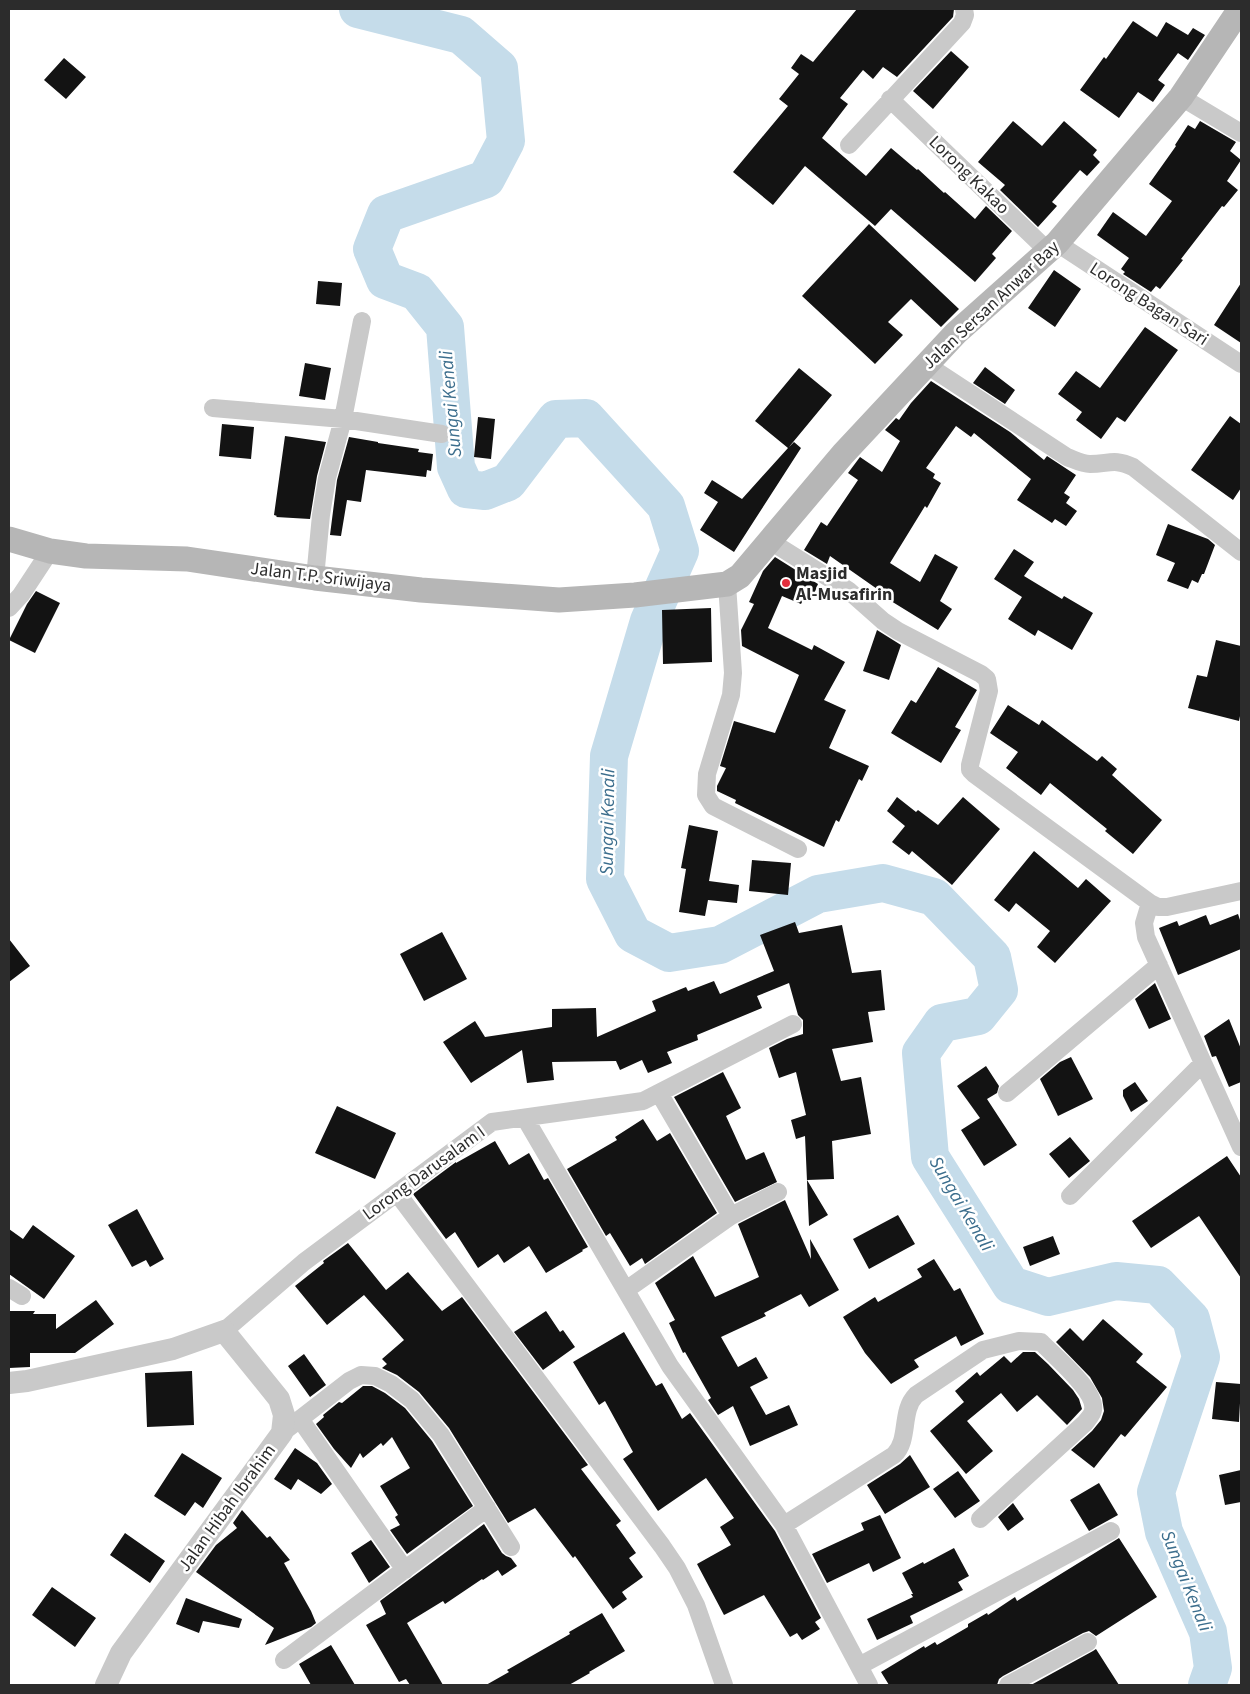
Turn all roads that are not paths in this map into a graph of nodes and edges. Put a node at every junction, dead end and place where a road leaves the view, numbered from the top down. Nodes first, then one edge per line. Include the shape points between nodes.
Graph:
1 (964, 9) edge
2 (1240, 9) edge
3 (1180, 97) junction
4 (890, 99) junction
5 (1241, 133) edge
6 (849, 145) dead end
7 (1053, 248) junction
8 (362, 321) dead end
9 (1241, 364) edge
10 (927, 365) junction
11 (213, 408) dead end
12 (343, 418) junction
13 (442, 434) dead end
14 (9, 539) edge
15 (770, 541) junction
16 (50, 551) junction
17 (1241, 551) edge
18 (315, 578) junction
19 (721, 585) junction
20 (9, 608) edge
21 (798, 849) dead end
22 (1241, 891) edge
23 (1150, 903) junction
24 (1159, 965) junction
25 (793, 1024) dead end
26 (1203, 1063) junction
27 (660, 1093) junction
28 (1007, 1093) dead end
29 (525, 1118) junction
30 (1241, 1147) edge
31 (778, 1192) dead end
32 (397, 1193) junction
33 (1070, 1196) dead end
34 (730, 1216) junction
35 (626, 1290) junction
36 (224, 1331) junction
37 (9, 1382) edge
38 (300, 1419) junction
39 (282, 1433) junction
40 (487, 1508) junction
41 (980, 1519) dead end
42 (784, 1525) junction
43 (1111, 1531) dead end
44 (511, 1547) dead end
45 (405, 1570) junction
46 (1088, 1642) dead end
47 (284, 1660) dead end
48 (859, 1666) junction
49 (106, 1685) edge
50 (724, 1685) edge
51 (870, 1685) edge
52 (1008, 1685) edge

1 - 4 street via 962,23
2 - 3 main road, Jalan Sersan Anwar Bay
3 - 5 street
3 - 7 main road, Jalan Sersan Anwar Bay
4 - 6 street
4 - 7 street, Lorong Kakao
7 - 9 street, Lorong Bagan Sari
7 - 10 main road, Jalan Sersan Anwar Bay via 956,334
8 - 12 street
10 - 15 main road, Jalan Sersan Anwar Bay via 843,454
10 - 17 street via 1067,457 1082,463 1116,461 1133,467
11 - 12 street
12 - 13 street
12 - 18 street via 324,496
14 - 16 main road, Jalan T.P. Sriwijaya
15 - 19 main road, Jalan Sersan Anwar Bay via 740,576
15 - 23 street via 848,590 894,629 987,679 989,692 970,770
16 - 18 main road, Jalan T.P. Sriwijaya via 86,556 187,558
16 - 20 street
18 - 19 main road, Jalan T.P. Sriwijaya via 559,600
19 - 21 street via 733,672 732,695 707,774 706,795 713,806
22 - 23 street via 1167,907
23 - 24 street via 1144,930
24 - 26 street
24 - 28 street
25 - 27 street, Lorong Darusalam I
26 - 30 street
26 - 33 street
27 - 29 street, Lorong Darusalam I via 643,1101
27 - 34 street
29 - 32 street, Lorong Darusalam I via 492,1122
29 - 35 street
31 - 34 street
32 - 36 street, Lorong Darusalam I via 304,1262
32 - 50 street via 677,1568 696,1605
34 - 35 street
35 - 42 street via 670,1366
36 - 37 street via 173,1349 27,1381
36 - 39 street, Jalan Hibah Ibrahim via 279,1400 284,1415
38 - 39 street
38 - 40 street via 349,1381 361,1375 375,1376 412,1400 426,1416
38 - 45 street
39 - 49 street, Jalan Hibah Ibrahim via 120,1653
40 - 44 street
40 - 45 street
41 - 42 street via 1085,1423 1094,1411 1093,1400 1086,1389 1041,1342 1019,1341 983,1350 916,1395 908,1409 900,1450 894,1456
42 - 48 street
43 - 48 street
45 - 47 street
46 - 52 street
48 - 51 street

